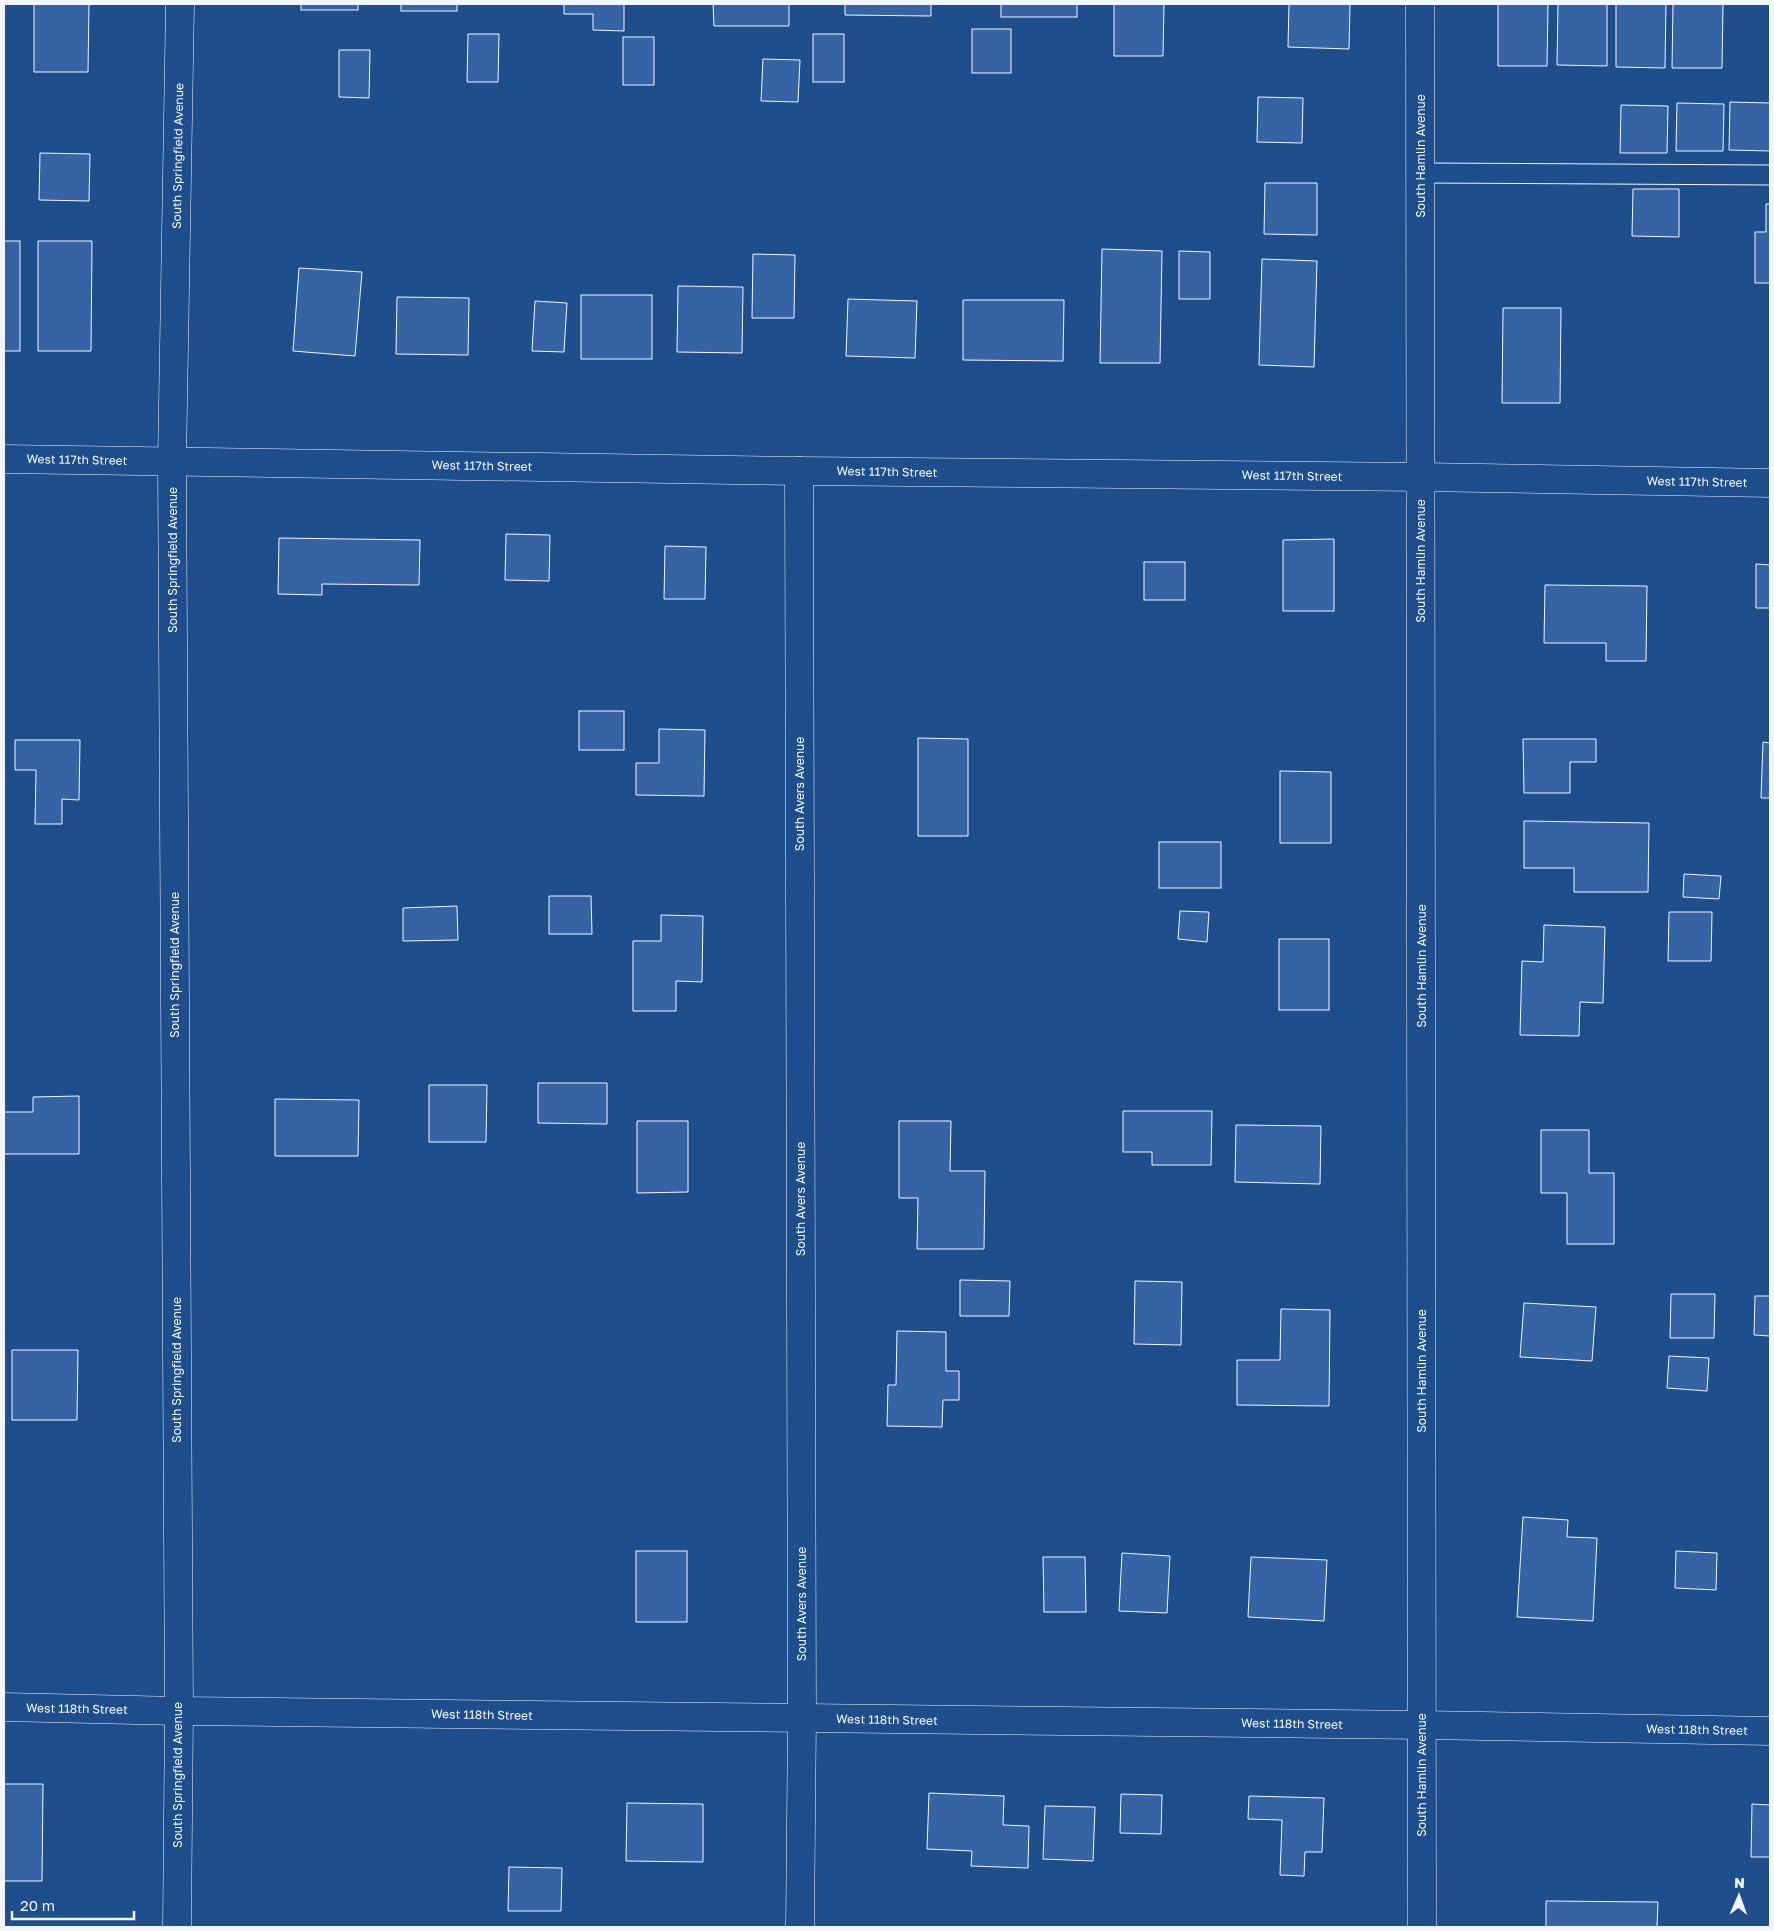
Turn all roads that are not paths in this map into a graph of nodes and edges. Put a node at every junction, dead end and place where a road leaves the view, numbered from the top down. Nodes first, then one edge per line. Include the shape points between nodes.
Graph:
1 (180, 4) edge
2 (1420, 4) edge
3 (1421, 173) junction
4 (1770, 176) edge
5 (4, 459) edge
6 (172, 461) junction
7 (799, 471) junction
8 (1421, 477) junction
9 (1770, 483) edge
10 (4, 1707) edge
11 (179, 1711) junction
12 (802, 1719) junction
13 (1422, 1725) junction
14 (1770, 1731) edge
15 (177, 1927) edge
16 (800, 1927) edge
17 (1422, 1927) edge

1 - 6 street, South Springfield Avenue
2 - 3 street, South Hamlin Avenue
3 - 4 lane
3 - 8 street, South Hamlin Avenue
5 - 6 street, West 117th Street
6 - 7 street, West 117th Street
6 - 11 street, South Springfield Avenue
7 - 8 street, West 117th Street
7 - 12 street, South Avers Avenue
8 - 9 street, West 117th Street
8 - 13 street, South Hamlin Avenue
10 - 11 street, West 118th Street
11 - 12 street, West 118th Street
11 - 15 street, South Springfield Avenue
12 - 13 street, West 118th Street
12 - 16 street, South Avers Avenue
13 - 14 street, West 118th Street
13 - 17 street, South Hamlin Avenue

